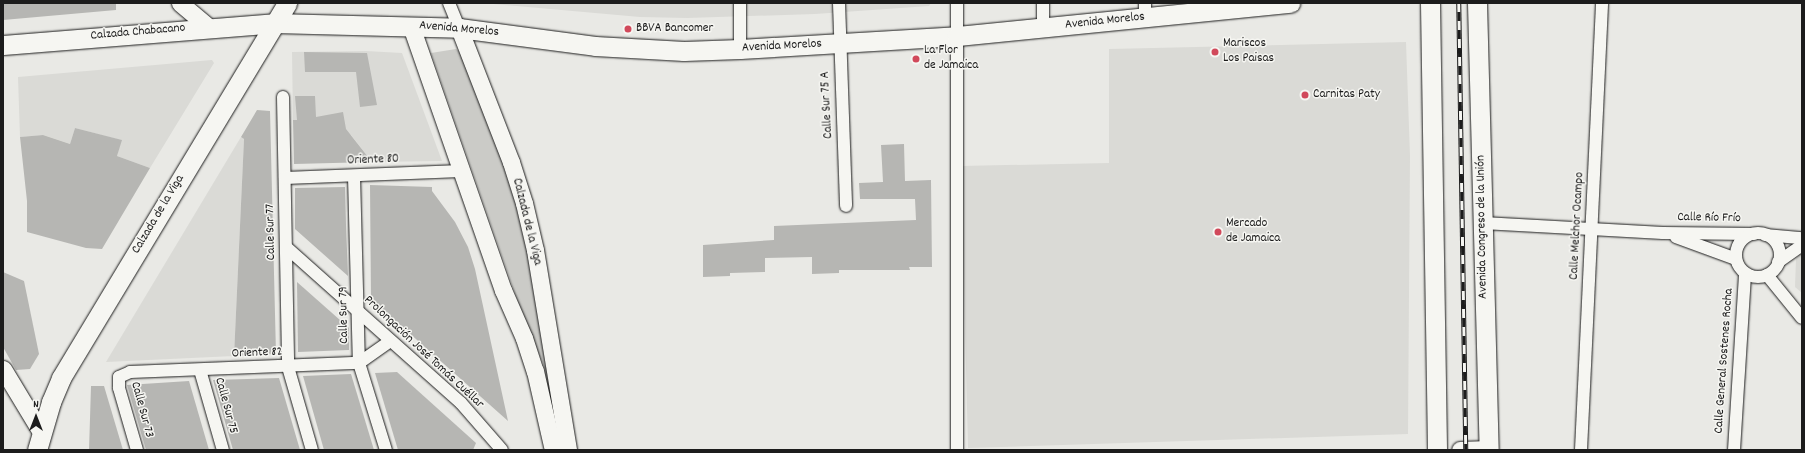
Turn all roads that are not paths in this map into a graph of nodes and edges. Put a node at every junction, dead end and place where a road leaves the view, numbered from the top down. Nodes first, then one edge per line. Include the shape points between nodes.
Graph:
1 (180, 3) edge
2 (287, 3) edge
3 (449, 3) edge
4 (740, 3) edge
5 (839, 3) edge
6 (957, 3) edge
7 (1043, 3) edge
8 (1290, 3) edge
9 (1430, 3) edge
10 (1477, 3) edge
11 (1602, 3) edge
12 (1145, 11) edge
13 (274, 23) junction
14 (411, 26) junction
15 (209, 27) junction
16 (459, 28) junction
17 (1043, 28) junction
18 (957, 36) junction
19 (839, 43) junction
20 (3, 45) edge
21 (740, 49) junction
22 (283, 97) dead end
23 (462, 171) junction
24 (354, 176) junction
25 (285, 178) junction
26 (846, 206) dead end
27 (1483, 223) junction
28 (1592, 229) junction
29 (1663, 233) junction
30 (1759, 234) junction
31 (1802, 238) edge
32 (1802, 245) edge
33 (286, 247) junction
34 (1736, 259) junction
35 (1778, 262) junction
36 (1745, 273) junction
37 (1767, 275) junction
38 (360, 314) junction
39 (1802, 318) edge
40 (524, 338) junction
41 (390, 341) junction
42 (360, 364) junction
43 (288, 367) junction
44 (3, 369) edge
45 (200, 370) junction
46 (119, 376) joint
47 (562, 414) junction
48 (41, 432) junction
49 (37, 450) edge
50 (48, 450) edge
51 (138, 450) edge
52 (223, 450) edge
53 (312, 450) edge
54 (386, 450) edge
55 (502, 450) edge
56 (553, 450) edge
57 (568, 450) edge
58 (957, 450) edge
59 (1437, 450) edge
60 (1460, 450) edge
61 (1490, 450) edge
62 (1581, 450) edge
63 (1734, 450) edge

1 - 15 main road
2 - 13 main road, Calzada de la Viga
3 - 16 street, Calzada de la Viga
4 - 21 street
5 - 19 street, Calle Sur 75 A
6 - 18 street
7 - 17 street
8 - 12 main road, Avenida Morelos
9 - 59 main road
10 - 27 main road, Avenida Congreso de la Unión
11 - 28 street, Calle Melchor Ocampo
12 - 17 main road, Avenida Morelos
13 - 14 main road, Avenida Morelos
13 - 15 main road, Calzada Chabacano
13 - 48 main road, Calzada de la Viga via 61,378
14 - 16 main road, Avenida Morelos
14 - 23 main road
15 - 20 main road, Calzada Chabacano
16 - 21 main road, Avenida Morelos via 595,46 684,51
16 - 47 main road, Calzada de la Viga via 511,162 524,203 535,250
17 - 18 main road, Avenida Morelos
18 - 19 main road, Avenida Morelos
18 - 58 street
19 - 21 main road, Avenida Morelos
19 - 26 street, Calle Sur 75 A
22 - 25 street, Calle Sur 77
23 - 24 street, Oriente 80
23 - 40 main road via 503,290
24 - 25 street, Oriente 80
24 - 38 street, Calle Sur 79
25 - 33 street, Calle Sur 77
27 - 28 street, Calle Río Frío
27 - 61 main road, Avenida Congreso de la Unión
28 - 29 street, Calle Río Frío
28 - 62 street, Calle Melchor Ocampo
29 - 30 street, Calle Río Frío
29 - 34 street, Calle Río Frío
30 - 31 street, Calle Río Frío
30 - 34 street via 1740,243
30 - 35 street via 1778,246
32 - 35 street
33 - 38 street, Prolongación José Tomás Cuéllar
33 - 43 street, Calle Sur 77
34 - 36 street
35 - 37 street
36 - 37 street via 1756,277
36 - 63 street, Calle General Sostenes Rocha
37 - 39 street
38 - 41 street, Prolongación José Tomás Cuéllar
38 - 42 street, Calle Sur 79
40 - 47 main road
40 - 56 main road via 535,371
41 - 42 street
41 - 55 street, Prolongación José Tomás Cuéllar via 472,415
42 - 43 street, Oriente 82
42 - 54 street, Calle Sur 79
43 - 45 street, Oriente 82
43 - 53 street, Calle Sur 77
44 - 48 main road
45 - 46 street, Oriente 82 via 130,372
45 - 52 street, Calle Sur 75
46 - 51 street, Calle Sur 73 via 119,388
47 - 57 main road, Calzada de la Viga
48 - 49 main road, Calzada de la Viga
48 - 50 main road
60 - 61 main road

